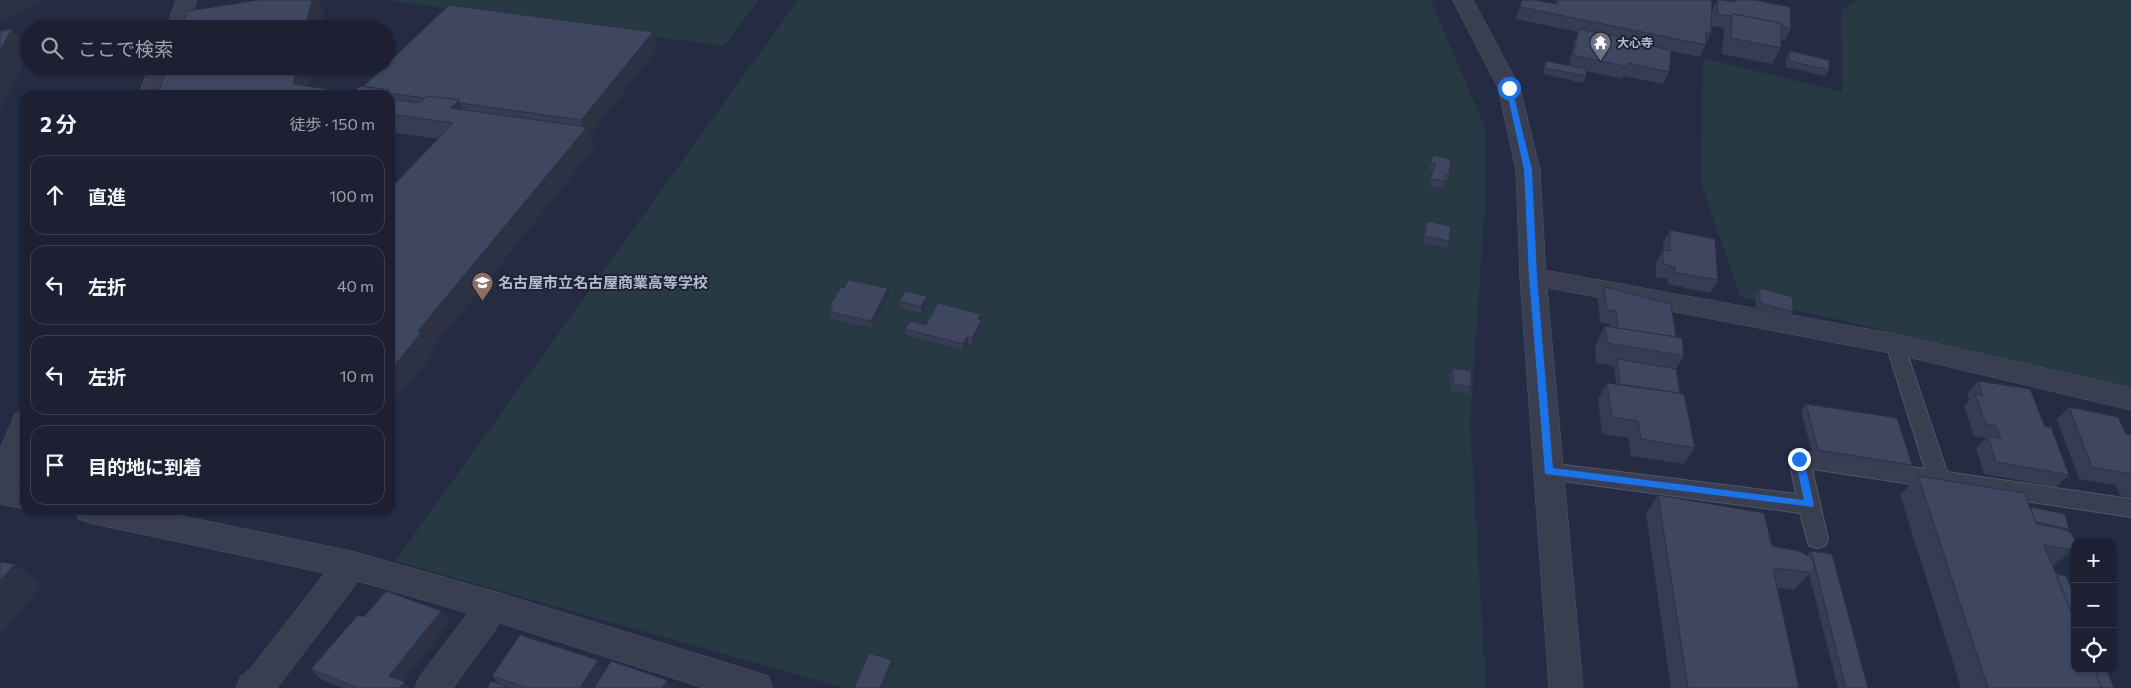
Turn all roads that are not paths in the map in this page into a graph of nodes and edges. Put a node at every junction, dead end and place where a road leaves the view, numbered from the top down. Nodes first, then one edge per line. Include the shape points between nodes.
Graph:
1 (187, 0) edge
2 (1463, 0) edge
3 (179, 20) edge
4 (158, 75) edge
5 (152, 90) edge
6 (1533, 277) junction
7 (1895, 344) junction
8 (2131, 399) edge
9 (20, 435) edge
10 (1548, 471) junction
11 (1939, 480) junction
12 (0, 489) edge
13 (20, 495) edge
14 (1810, 505) junction
15 (2131, 508) edge
16 (114, 515) edge
17 (1817, 539) dead end
18 (351, 565) junction
19 (493, 606) junction
20 (253, 688) edge
21 (432, 688) edge
22 (756, 688) edge
23 (1566, 688) edge

1 - 3 street
2 - 6 street via 1509,88 1528,170
4 - 5 street
6 - 7 street
6 - 10 street
7 - 8 street
7 - 11 lane
9 - 12 street
10 - 14 lane
10 - 23 street
11 - 14 lane via 1799,459
11 - 15 lane
12 - 13 street
14 - 17 lane
16 - 18 street
18 - 19 street
18 - 20 street
19 - 21 street
19 - 22 street

